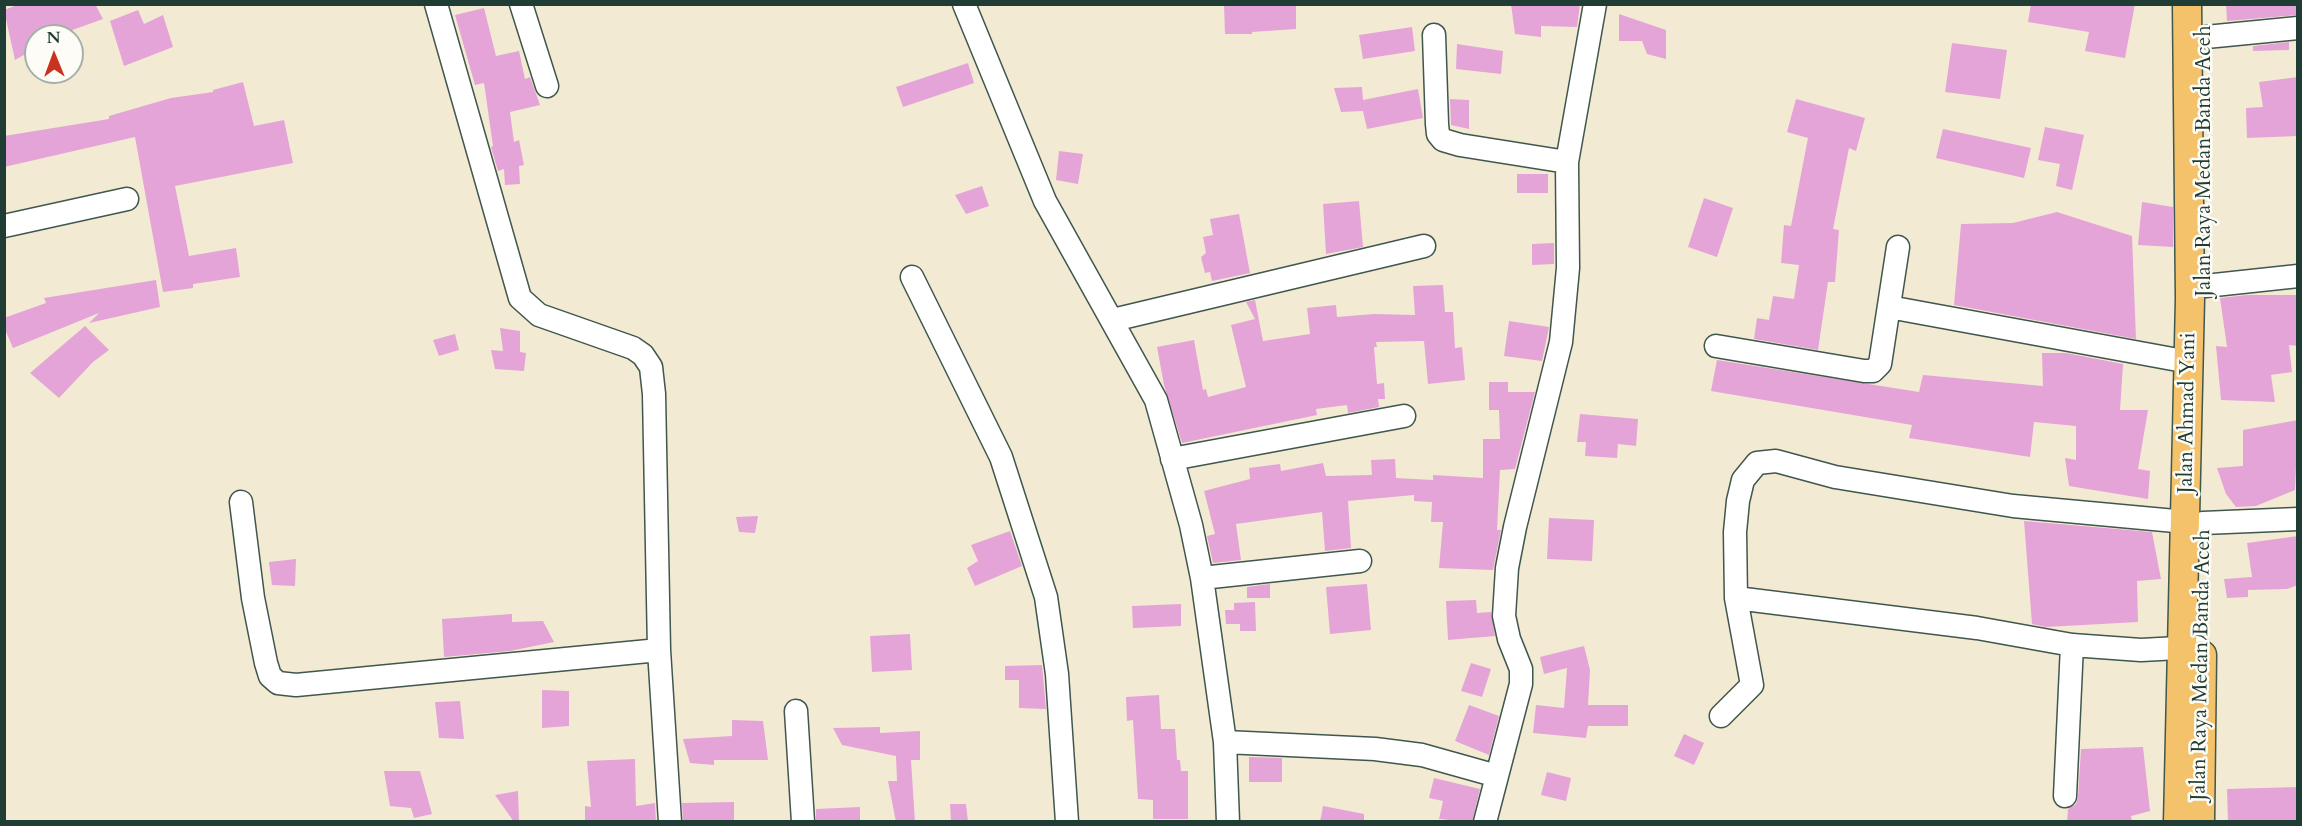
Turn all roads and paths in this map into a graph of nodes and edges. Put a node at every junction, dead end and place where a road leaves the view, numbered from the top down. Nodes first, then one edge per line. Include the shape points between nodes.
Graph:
1 (436, 4) edge
2 (521, 4) edge
3 (964, 4) edge
4 (1595, 4) edge
5 (2187, 4) edge
6 (2206, 4) edge
7 (2298, 28) edge
8 (1434, 34) dead end
9 (2206, 37) junction
10 (547, 86) dead end
11 (1567, 162) junction
12 (127, 199) dead end
13 (4, 226) edge
14 (1424, 246) dead end
15 (1898, 247) dead end
16 (2298, 276) edge
17 (912, 277) dead end
18 (2205, 286) junction
19 (1889, 307) junction
20 (1113, 320) junction
21 (1716, 346) dead end
22 (2189, 362) junction
23 (1404, 416) dead end
24 (1173, 459) junction
25 (241, 502) dead end
26 (2298, 519) edge
27 (2194, 523) junction
28 (1360, 561) dead end
29 (1202, 578) junction
30 (1736, 598) junction
31 (2072, 645) junction
32 (2192, 648) junction
33 (659, 650) junction
34 (796, 711) dead end
35 (1721, 716) dead end
36 (1225, 742) junction
37 (1497, 776) junction
38 (2065, 796) dead end
39 (670, 822) edge
40 (803, 822) edge
41 (1067, 822) edge
42 (1228, 822) edge
43 (1485, 822) edge
44 (2178, 822) edge
45 (2200, 822) edge

1 - 33 street via 520,298 539,315 633,348 644,355 651,367
2 - 10 street
3 - 20 street via 1045,201
4 - 11 street
5 - 22 main road, Jalan Ahmad Yani
6 - 9 main road, Jalan Raya Medan Banda Aceh
7 - 9 street
8 - 11 street via 1437,124 1443,140
9 - 18 main road, Jalan Raya Medan Banda Aceh
11 - 37 street via 1567,307 1507,568 1504,616 1521,669 1521,684
12 - 13 street
14 - 20 street
15 - 19 street
16 - 18 street
17 - 41 street via 1001,457 1046,597 1057,674
18 - 27 main road, Jalan Raya Medan Banda Aceh
19 - 21 street via 1880,364 1873,371
19 - 22 street
20 - 24 street via 1156,400
22 - 27 main road, Jalan Ahmad Yani
23 - 24 street
24 - 29 street
25 - 33 street via 266,663 270,676 278,683 296,685
26 - 27 street
27 - 30 street via 2013,506 1835,477 1768,460 1750,468 1738,501
27 - 32 main road, Jalan Ahmad Yani
28 - 29 street
29 - 36 street
30 - 31 street via 1977,628
30 - 35 street via 1752,685
31 - 32 street
31 - 38 street
32 - 44 main road, Jalan Ahmad Yani
32 - 45 main road, Jalan Raya Medan Banda Aceh
33 - 39 street
34 - 40 street
36 - 37 street via 1375,749 1422,755
36 - 42 street
37 - 43 street

